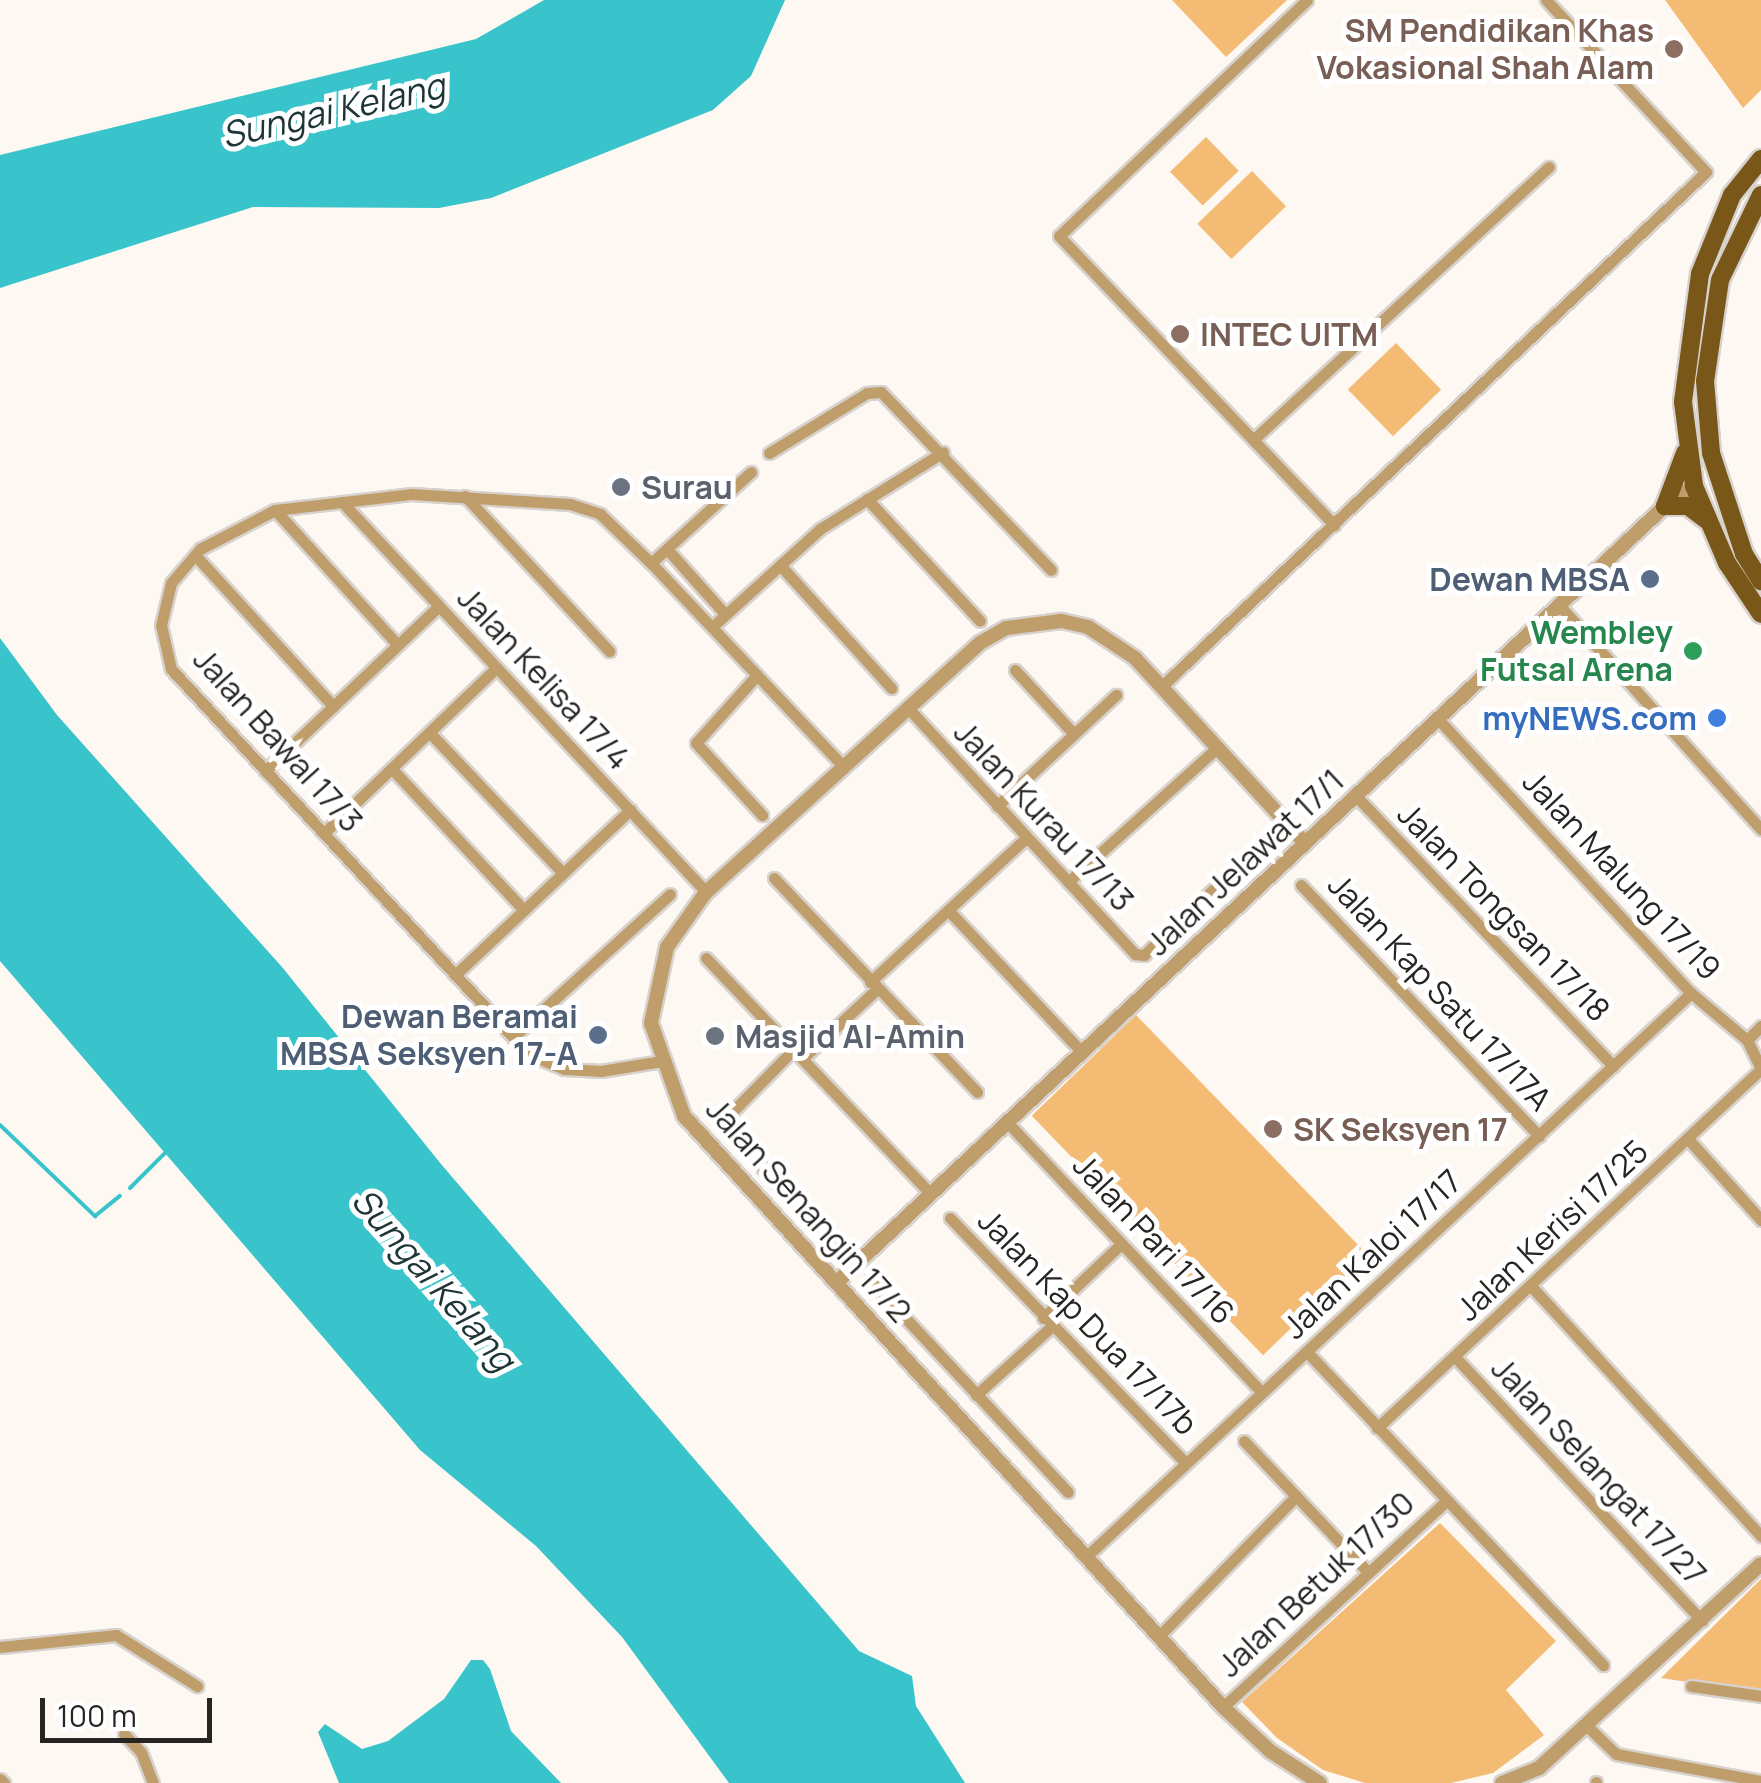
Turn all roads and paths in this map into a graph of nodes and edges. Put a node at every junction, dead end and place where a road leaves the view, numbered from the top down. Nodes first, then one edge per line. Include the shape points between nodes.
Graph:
1 (1308, 0) edge
2 (1546, 0) edge
3 (1761, 159) edge
4 (1549, 167) dead end
5 (1761, 195) edge
6 (1254, 439) junction
7 (942, 452) junction
8 (1685, 452) junction
9 (769, 453) dead end
10 (1711, 453) junction
11 (751, 472) dead end
12 (1694, 486) junction
13 (464, 496) junction
14 (867, 499) junction
15 (342, 502) junction
16 (1665, 506) junction
17 (275, 510) junction
18 (1708, 521) junction
19 (1334, 525) junction
20 (667, 549) junction
21 (195, 555) junction
22 (651, 563) junction
23 (780, 565) junction
24 (1051, 570) dead end
25 (1761, 581) edge
26 (1559, 605) junction
27 (439, 606) junction
28 (725, 614) junction
29 (1761, 614) edge
30 (980, 620) dead end
31 (712, 627) junction
32 (397, 644) junction
33 (609, 652) dead end
34 (496, 668) junction
35 (1014, 670) dead end
36 (757, 675) junction
37 (1162, 686) junction
38 (892, 688) dead end
39 (1116, 695) dead end
40 (333, 706) junction
41 (908, 708) junction
42 (1438, 719) junction
43 (430, 733) junction
44 (1074, 734) junction
45 (1218, 747) junction
46 (842, 765) junction
47 (392, 769) junction
48 (265, 771) junction
49 (1356, 796) junction
50 (997, 806) junction
51 (630, 810) junction
52 (762, 815) dead end
53 (1761, 829) edge
54 (324, 833) junction
55 (1026, 838) junction
56 (1305, 843) junction
57 (1258, 847) dead end
58 (563, 874) junction
59 (774, 878) dead end
60 (1068, 882) junction
61 (1301, 885) dead end
62 (706, 892) junction
63 (670, 894) dead end
64 (524, 910) junction
65 (949, 910) junction
66 (706, 958) dead end
67 (456, 975) junction
68 (873, 985) junction
69 (1691, 993) junction
70 (1761, 1026) edge
71 (514, 1038) junction
72 (1747, 1040) junction
73 (1082, 1052) junction
74 (798, 1054) junction
75 (662, 1061) junction
76 (1613, 1066) junction
77 (1761, 1069) edge
78 (978, 1092) dead end
79 (1007, 1122) junction
80 (1538, 1136) junction
81 (1689, 1140) junction
82 (931, 1194) junction
83 (950, 1218) dead end
84 (1761, 1220) edge
85 (831, 1241) dead end
86 (1121, 1244) junction
87 (870, 1280) dead end
88 (837, 1282) junction
89 (1530, 1286) junction
90 (1047, 1322) junction
91 (1307, 1352) junction
92 (1456, 1358) junction
93 (1262, 1392) junction
94 (976, 1395) junction
95 (1377, 1428) junction
96 (1244, 1441) dead end
97 (1186, 1463) junction
98 (1068, 1492) dead end
99 (1296, 1496) junction
100 (1446, 1501) junction
101 (1761, 1536) edge
102 (1089, 1554) junction
103 (1761, 1564) edge
104 (1368, 1572) junction
105 (1702, 1621) junction
106 (1161, 1634) junction
107 (0, 1647) edge
108 (1603, 1665) dead end
109 (197, 1686) dead end
110 (1691, 1686) dead end
111 (1761, 1696) edge
112 (1223, 1707) junction
113 (1587, 1726) junction
114 (124, 1734) dead end
115 (1678, 1768) junction
116 (1299, 1778) edge
117 (1761, 1781) edge
118 (153, 1783) edge
119 (1320, 1783) edge
120 (1502, 1783) edge
121 (1676, 1783) edge

1 - 6 street via 1059,236
2 - 19 street via 1706,172
3 - 8 main road via 1732,195 1700,274 1686,358
4 - 6 street
5 - 10 main road via 1735,239 1708,339
6 - 19 street
7 - 9 street via 882,392 867,394
7 - 14 street
7 - 24 street
8 - 12 main road
8 - 16 main road
10 - 12 main road
10 - 25 main road via 1744,554
11 - 20 street
12 - 16 street, Jalan Jelawat 17/1
12 - 18 main road
13 - 15 street, Jalan Bawal 17/3
13 - 22 street, Jalan Bawal 17/3 via 532,499 600,514
13 - 33 street
14 - 23 street
14 - 30 street
15 - 17 street, Jalan Bawal 17/3
15 - 27 street, Jalan Kelisa 17/4
16 - 18 main road via 1688,506
16 - 26 street, Jalan Jelawat 17/1
17 - 21 street, Jalan Bawal 17/3
17 - 32 street
18 - 29 main road
19 - 37 street
20 - 22 street
20 - 28 street
21 - 40 street
21 - 48 street, Jalan Bawal 17/3 via 170,583 161,625 170,669
22 - 31 street, Jalan Bawal 17/3
23 - 28 street
23 - 38 street
26 - 42 street, Jalan Jelawat 17/1
26 - 53 street
27 - 32 street
27 - 34 street, Jalan Kelisa 17/4
28 - 31 street
31 - 36 street, Jalan Bawal 17/3
32 - 40 street
34 - 43 street
34 - 51 street, Jalan Kelisa 17/4
35 - 44 street
36 - 46 street, Jalan Bawal 17/3
36 - 52 street via 696,743
37 - 41 street, Jalan Senangin 17/2 via 1135,658 1088,627 1031,622 980,643
37 - 45 street, Jalan Senangin 17/2
39 - 44 street
40 - 48 street
41 - 46 street, Jalan Senangin 17/2
41 - 50 street, Jalan Kurau 17/13
42 - 49 street, Jalan Jelawat 17/1
42 - 69 street, Jalan Malung 17/19
43 - 47 street
43 - 58 street
44 - 50 street
45 - 56 street, Jalan Senangin 17/2
45 - 60 street
46 - 62 street, Jalan Senangin 17/2
47 - 54 street
47 - 64 street
48 - 54 street, Jalan Bawal 17/3
49 - 56 street, Jalan Jelawat 17/1
49 - 76 street, Jalan Tongsan 17/18
50 - 55 street, Jalan Kurau 17/13
51 - 58 street
51 - 62 street, Jalan Kelisa 17/4
54 - 67 street, Jalan Bawal 17/3
55 - 60 street, Jalan Kurau 17/13
55 - 65 street
56 - 73 street, Jalan Jelawat 17/1
57 - 60 street, Jalan Kurau 17/13 via 1144,955 1135,954
58 - 64 street
59 - 68 street
61 - 80 street, Jalan Kap Satu 17/17A
62 - 75 street, Jalan Senangin 17/2 via 667,947 659,970 651,1023
63 - 71 street
64 - 67 street
65 - 68 street
65 - 73 street
66 - 74 street
67 - 71 street, Jalan Bawal 17/3
68 - 74 street
68 - 78 street
69 - 72 street, Jalan Malung 17/19
69 - 76 street, Jalan Kaloi 17/17
70 - 72 street
71 - 75 street, Jalan Bawal 17/3 via 528,1054 564,1069 602,1071
72 - 77 street, Jalan Malung 17/19
73 - 79 street, Jalan Jelawat 17/1
74 - 82 street
74 - 85 street via 725,1119 728,1131
75 - 88 street, Jalan Senangin 17/2 via 684,1116
76 - 80 street, Jalan Kaloi 17/17
77 - 81 street, Jalan Kerisi 17/25
79 - 82 street, Jalan Jelawat 17/1
79 - 86 street, Jalan Pari 17/16
80 - 91 street, Jalan Kaloi 17/17
81 - 84 street
81 - 89 street, Jalan Kerisi 17/25
82 - 88 street, Jalan Jelawat 17/1
83 - 90 street, Jalan Kap Dua 17/17b
86 - 90 street
86 - 93 street, Jalan Pari 17/16
87 - 94 street
88 - 102 street, Jalan Senangin 17/2
89 - 92 street, Jalan Kerisi 17/25
89 - 101 street
90 - 94 street
90 - 97 street, Jalan Kap Dua 17/17b
91 - 93 street, Jalan Kaloi 17/17
91 - 95 street
92 - 95 street, Jalan Kerisi 17/25
92 - 105 street, Jalan Selangat 17/27
93 - 97 street, Jalan Kaloi 17/17
94 - 98 street
95 - 100 street
96 - 99 street
97 - 102 street, Jalan Kaloi 17/17
99 - 104 street
99 - 106 street
100 - 104 street, Jalan Betuk 17/30
100 - 108 street
102 - 106 street, Jalan Senangin 17/2
103 - 105 street
104 - 112 street, Jalan Betuk 17/30
105 - 113 street
106 - 112 street, Jalan Senangin 17/2
107 - 109 street via 116,1634
110 - 111 street
112 - 116 street, Jalan Senangin 17/2
113 - 115 street via 1609,1751
113 - 120 street via 1539,1768
114 - 118 street via 141,1752
115 - 117 street
115 - 121 street
116 - 119 street, Jalan Senangin 17/2

